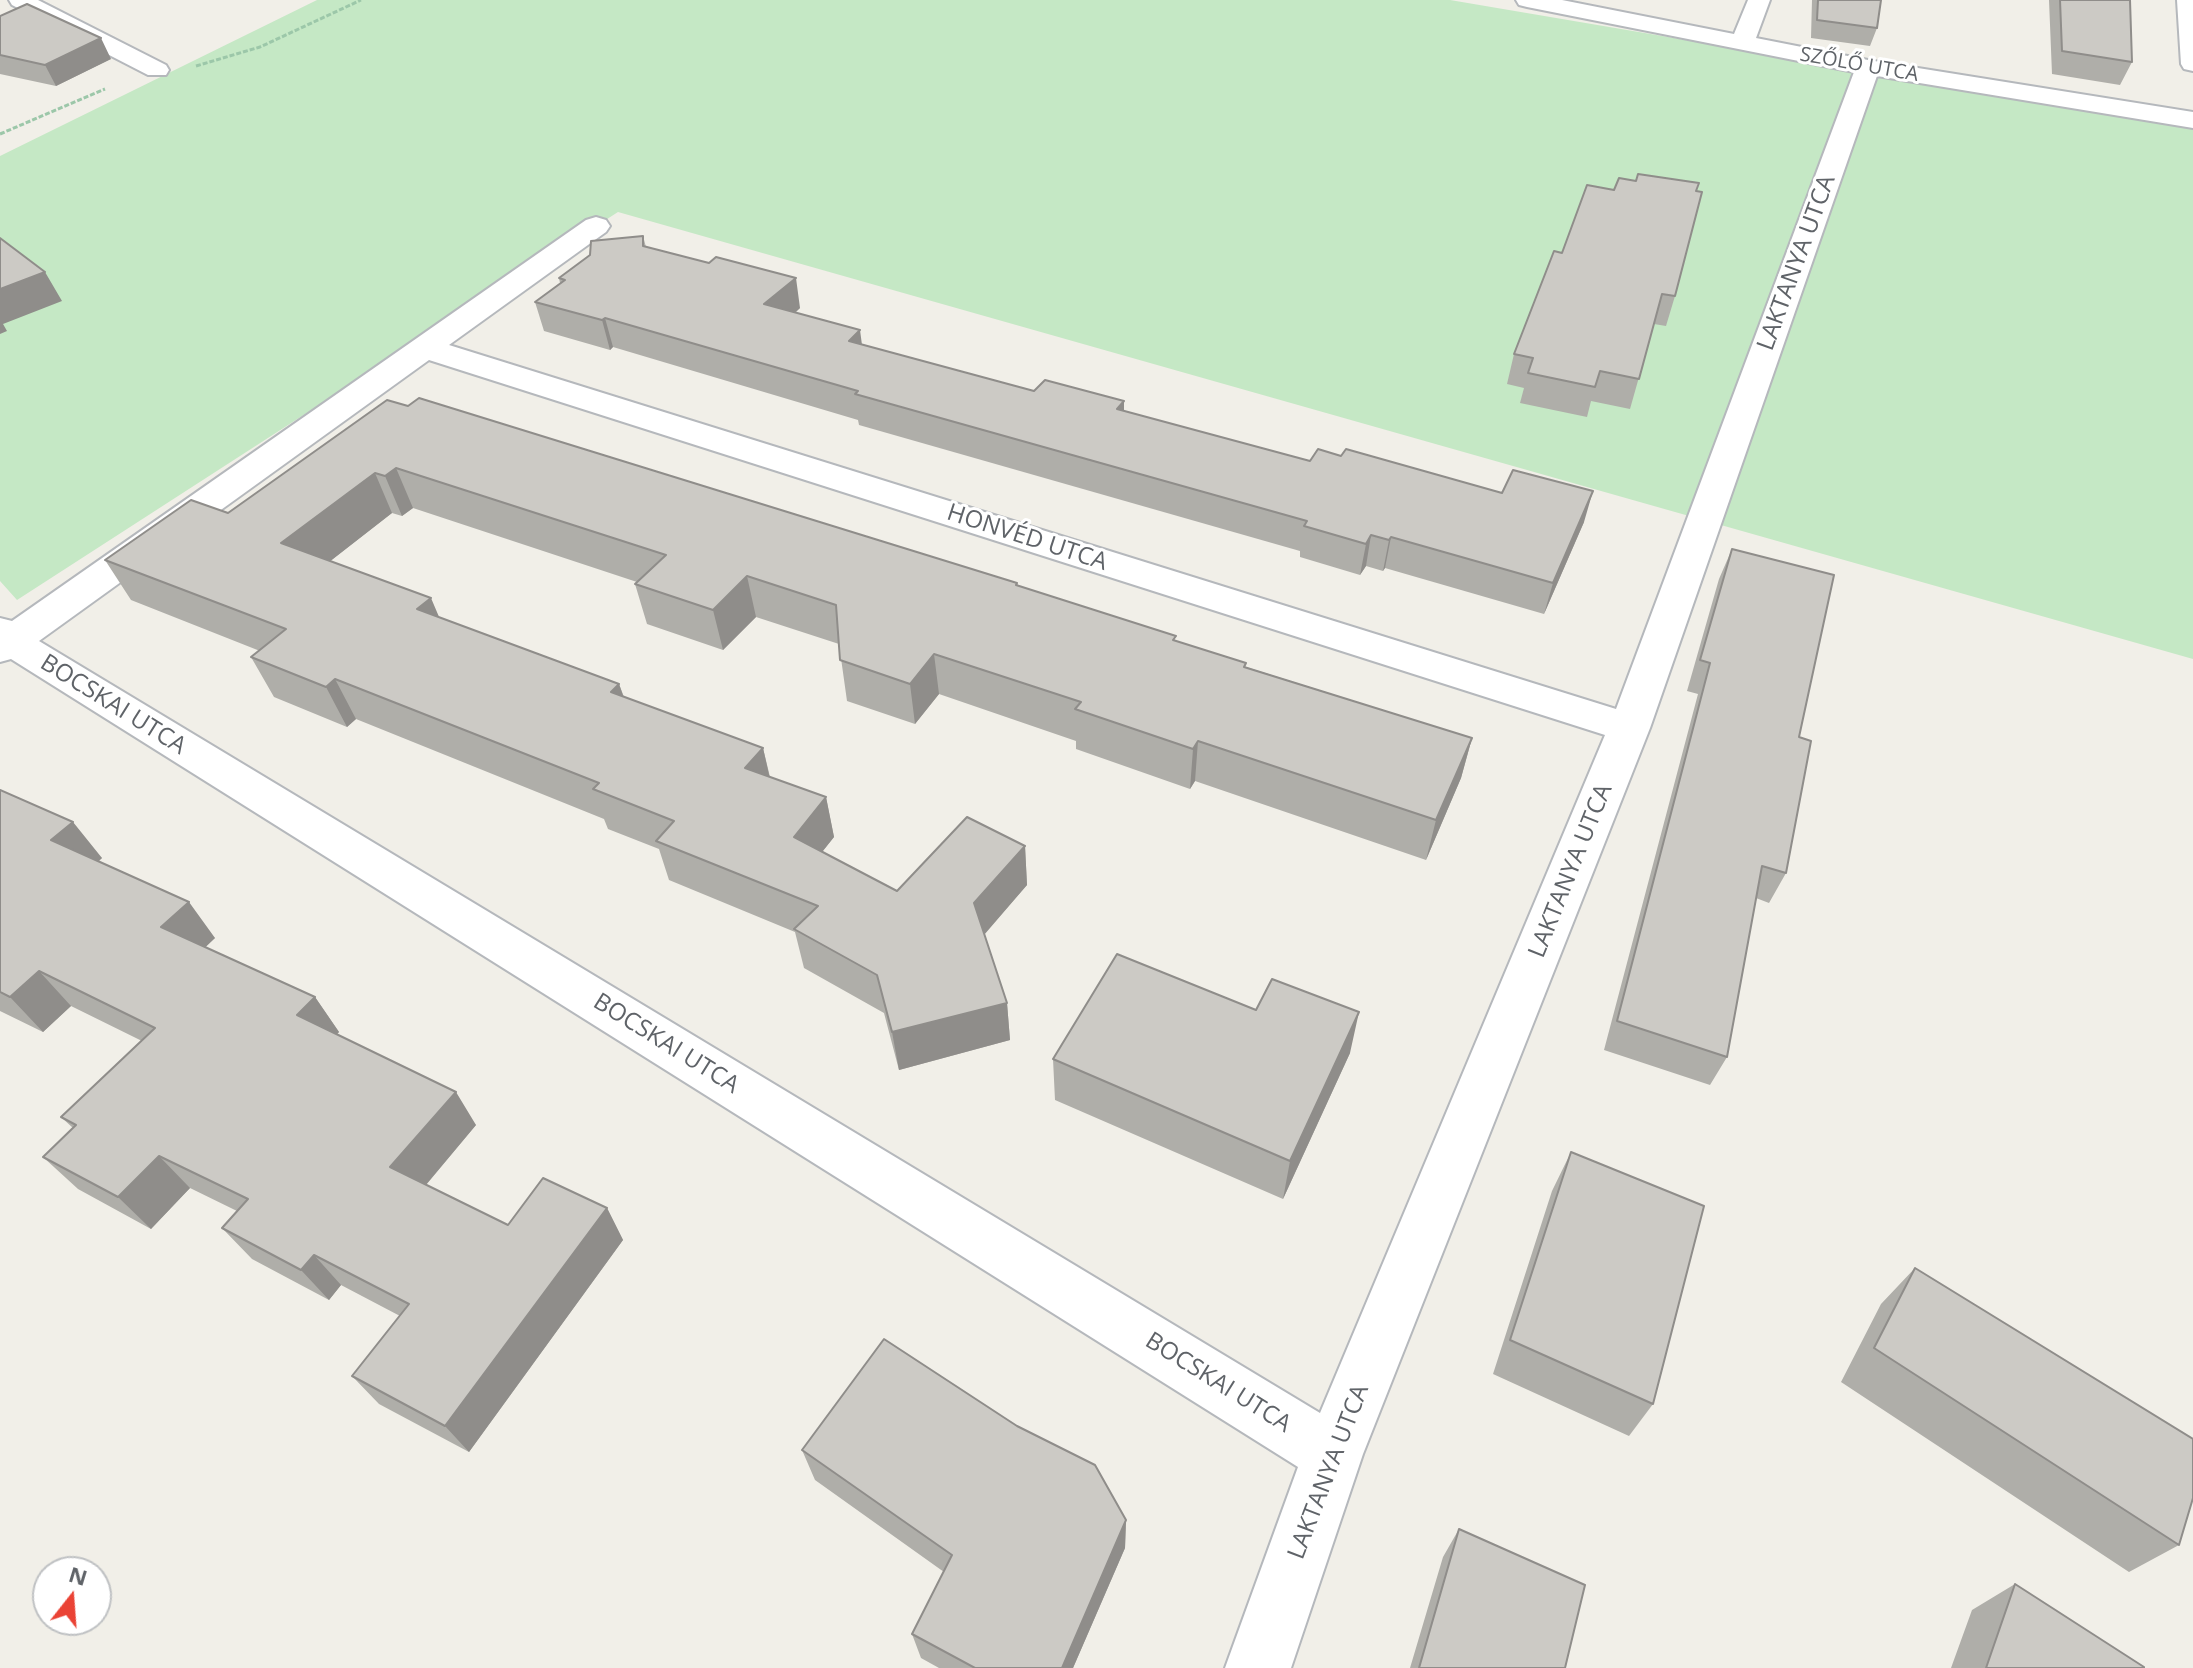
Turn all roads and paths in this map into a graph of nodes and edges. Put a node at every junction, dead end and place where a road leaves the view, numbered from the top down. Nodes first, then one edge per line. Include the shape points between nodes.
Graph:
1 (20, 0) edge
2 (1527, 0) edge
3 (1759, 0) edge
4 (2188, 0) edge
5 (1742, 43) junction
6 (2193, 64) edge
7 (1868, 67) junction
8 (157, 70) dead end
9 (2193, 120) edge
10 (596, 226) dead end
11 (425, 348) junction
12 (3, 640) edge
13 (1629, 728) junction
14 (1333, 1454) junction
15 (1258, 1668) edge

1 - 8 street
2 - 5 street, SZŐLŐ UTCA
3 - 5 street
4 - 6 street
5 - 7 street, SZŐLŐ UTCA
7 - 9 street, SZŐLŐ UTCA
7 - 13 street, LAKTANYA UTCA
10 - 11 street
11 - 12 street
11 - 13 street, HONVÉD UTCA
12 - 14 street, BOCSKAI UTCA
13 - 14 street, LAKTANYA UTCA
14 - 15 street, LAKTANYA UTCA

